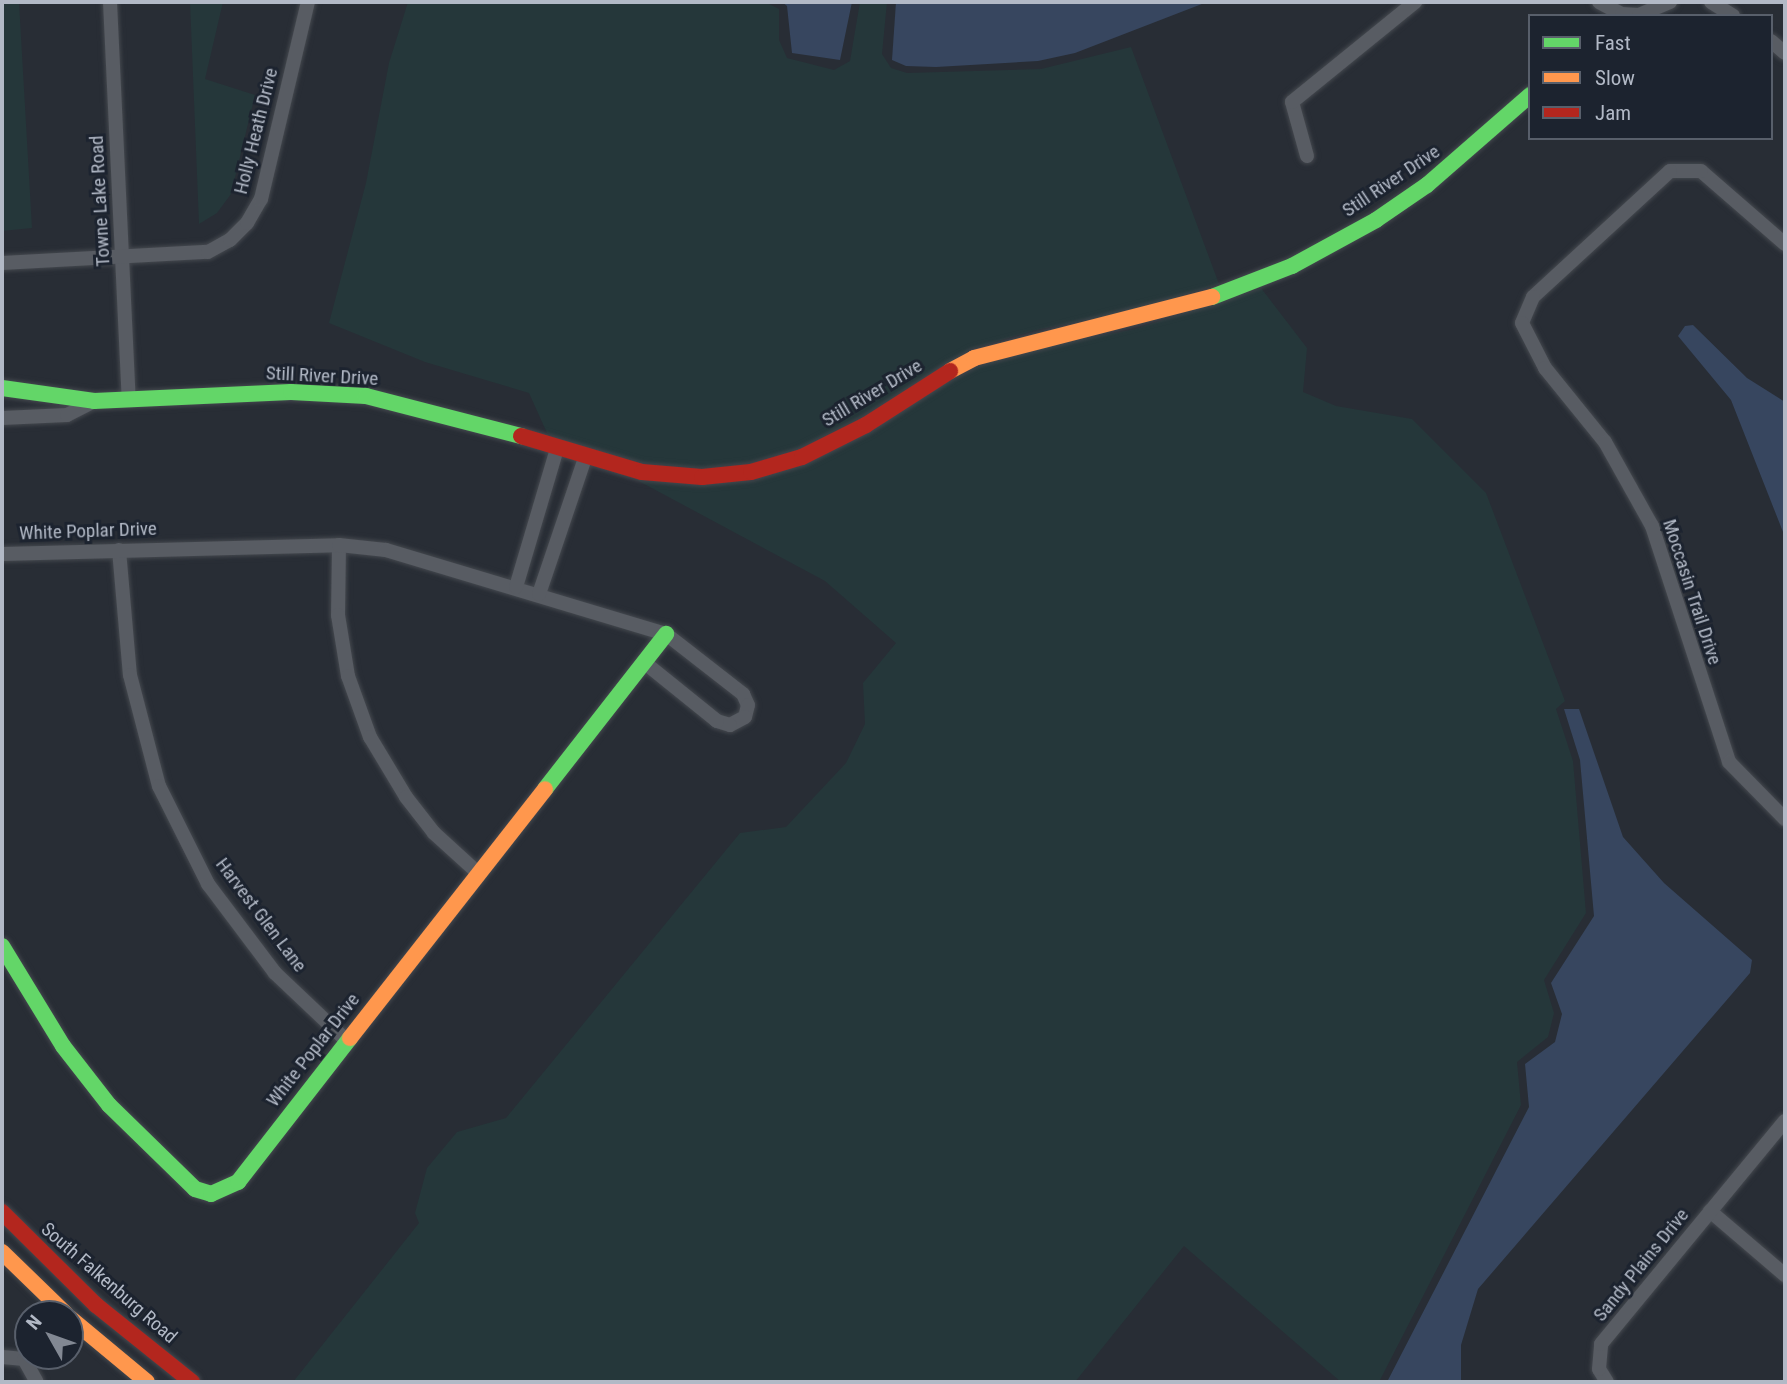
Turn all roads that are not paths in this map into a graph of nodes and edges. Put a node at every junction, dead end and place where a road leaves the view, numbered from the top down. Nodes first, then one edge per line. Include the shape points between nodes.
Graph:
1 (110, 2) edge
2 (307, 2) edge
3 (1415, 2) edge
4 (1670, 2) edge
5 (1710, 2) edge
6 (1601, 8) edge
7 (1634, 14) edge
8 (1641, 14) edge
9 (1730, 14) edge
10 (1528, 97) edge
11 (1307, 156) dead end
12 (1785, 244) edge
13 (123, 257) junction
14 (2, 263) edge
15 (2, 388) edge
16 (129, 398) junction
17 (93, 401) junction
18 (2, 418) edge
19 (558, 449) junction
20 (585, 458) junction
21 (539, 510) junction
22 (565, 517) junction
23 (339, 545) junction
24 (119, 550) junction
25 (2, 554) edge
26 (516, 587) junction
27 (539, 594) junction
28 (666, 634) junction
29 (644, 662) junction
30 (1785, 819) edge
31 (478, 873) junction
32 (2, 946) edge
33 (347, 1041) junction
34 (1785, 1121) edge
35 (1710, 1211) junction
36 (2, 1212) edge
37 (2, 1252) edge
38 (1785, 1275) edge
39 (52, 1300) edge
40 (84, 1330) edge
41 (2, 1357) edge
42 (37, 1382) edge
43 (147, 1382) edge
44 (192, 1382) edge
45 (1607, 1382) edge

1 - 13 street, Towne Lake Road
2 - 13 street, Holly Heath Drive via 261,199 247,223 208,252
3 - 11 street via 1292,102
4 - 8 street
5 - 9 street
6 - 7 street
10 - 20 street, Still River Drive via 1427,186 1292,266 1207,299 974,358 866,425 802,457 751,472 702,477 642,472
12 - 30 street, Moccasin Trail Drive via 1701,171 1670,172 1533,297 1521,323 1545,368 1605,442 1652,526 1729,762
13 - 14 street, Holly Heath Drive
13 - 16 street, Towne Lake Road
15 - 17 street, Still River Drive
16 - 17 street, Still River Drive
16 - 19 street, Still River Drive via 291,392 366,396 438,411
17 - 18 street, Still River Drive via 67,415
19 - 20 street, Still River Drive
19 - 21 street
20 - 22 street
21 - 22 street
21 - 26 street
22 - 27 street
23 - 24 street, White Poplar Drive
23 - 26 street, White Poplar Drive via 386,550
23 - 31 street via 338,615 348,676 370,737 420,815
24 - 25 street, White Poplar Drive
24 - 33 street, Harvest Glen Lane via 130,675 159,786 208,884 275,973
26 - 27 street, White Poplar Drive
27 - 28 street, White Poplar Drive
28 - 29 street, White Poplar Drive
28 - 29 street, White Poplar Drive via 743,694 748,705 745,717 730,725 717,721
29 - 31 street, White Poplar Drive
31 - 33 street, White Poplar Drive
32 - 33 street, White Poplar Drive via 63,1046 109,1105 170,1168 195,1189 211,1194 238,1182
34 - 35 street, Sandy Plains Drive
35 - 38 street, Sandy Plains Drive
35 - 45 street, Sandy Plains Drive via 1601,1344 1599,1369
36 - 44 street, South Falkenburg Road via 96,1305
37 - 39 street
40 - 43 street
41 - 42 street via 24,1359

